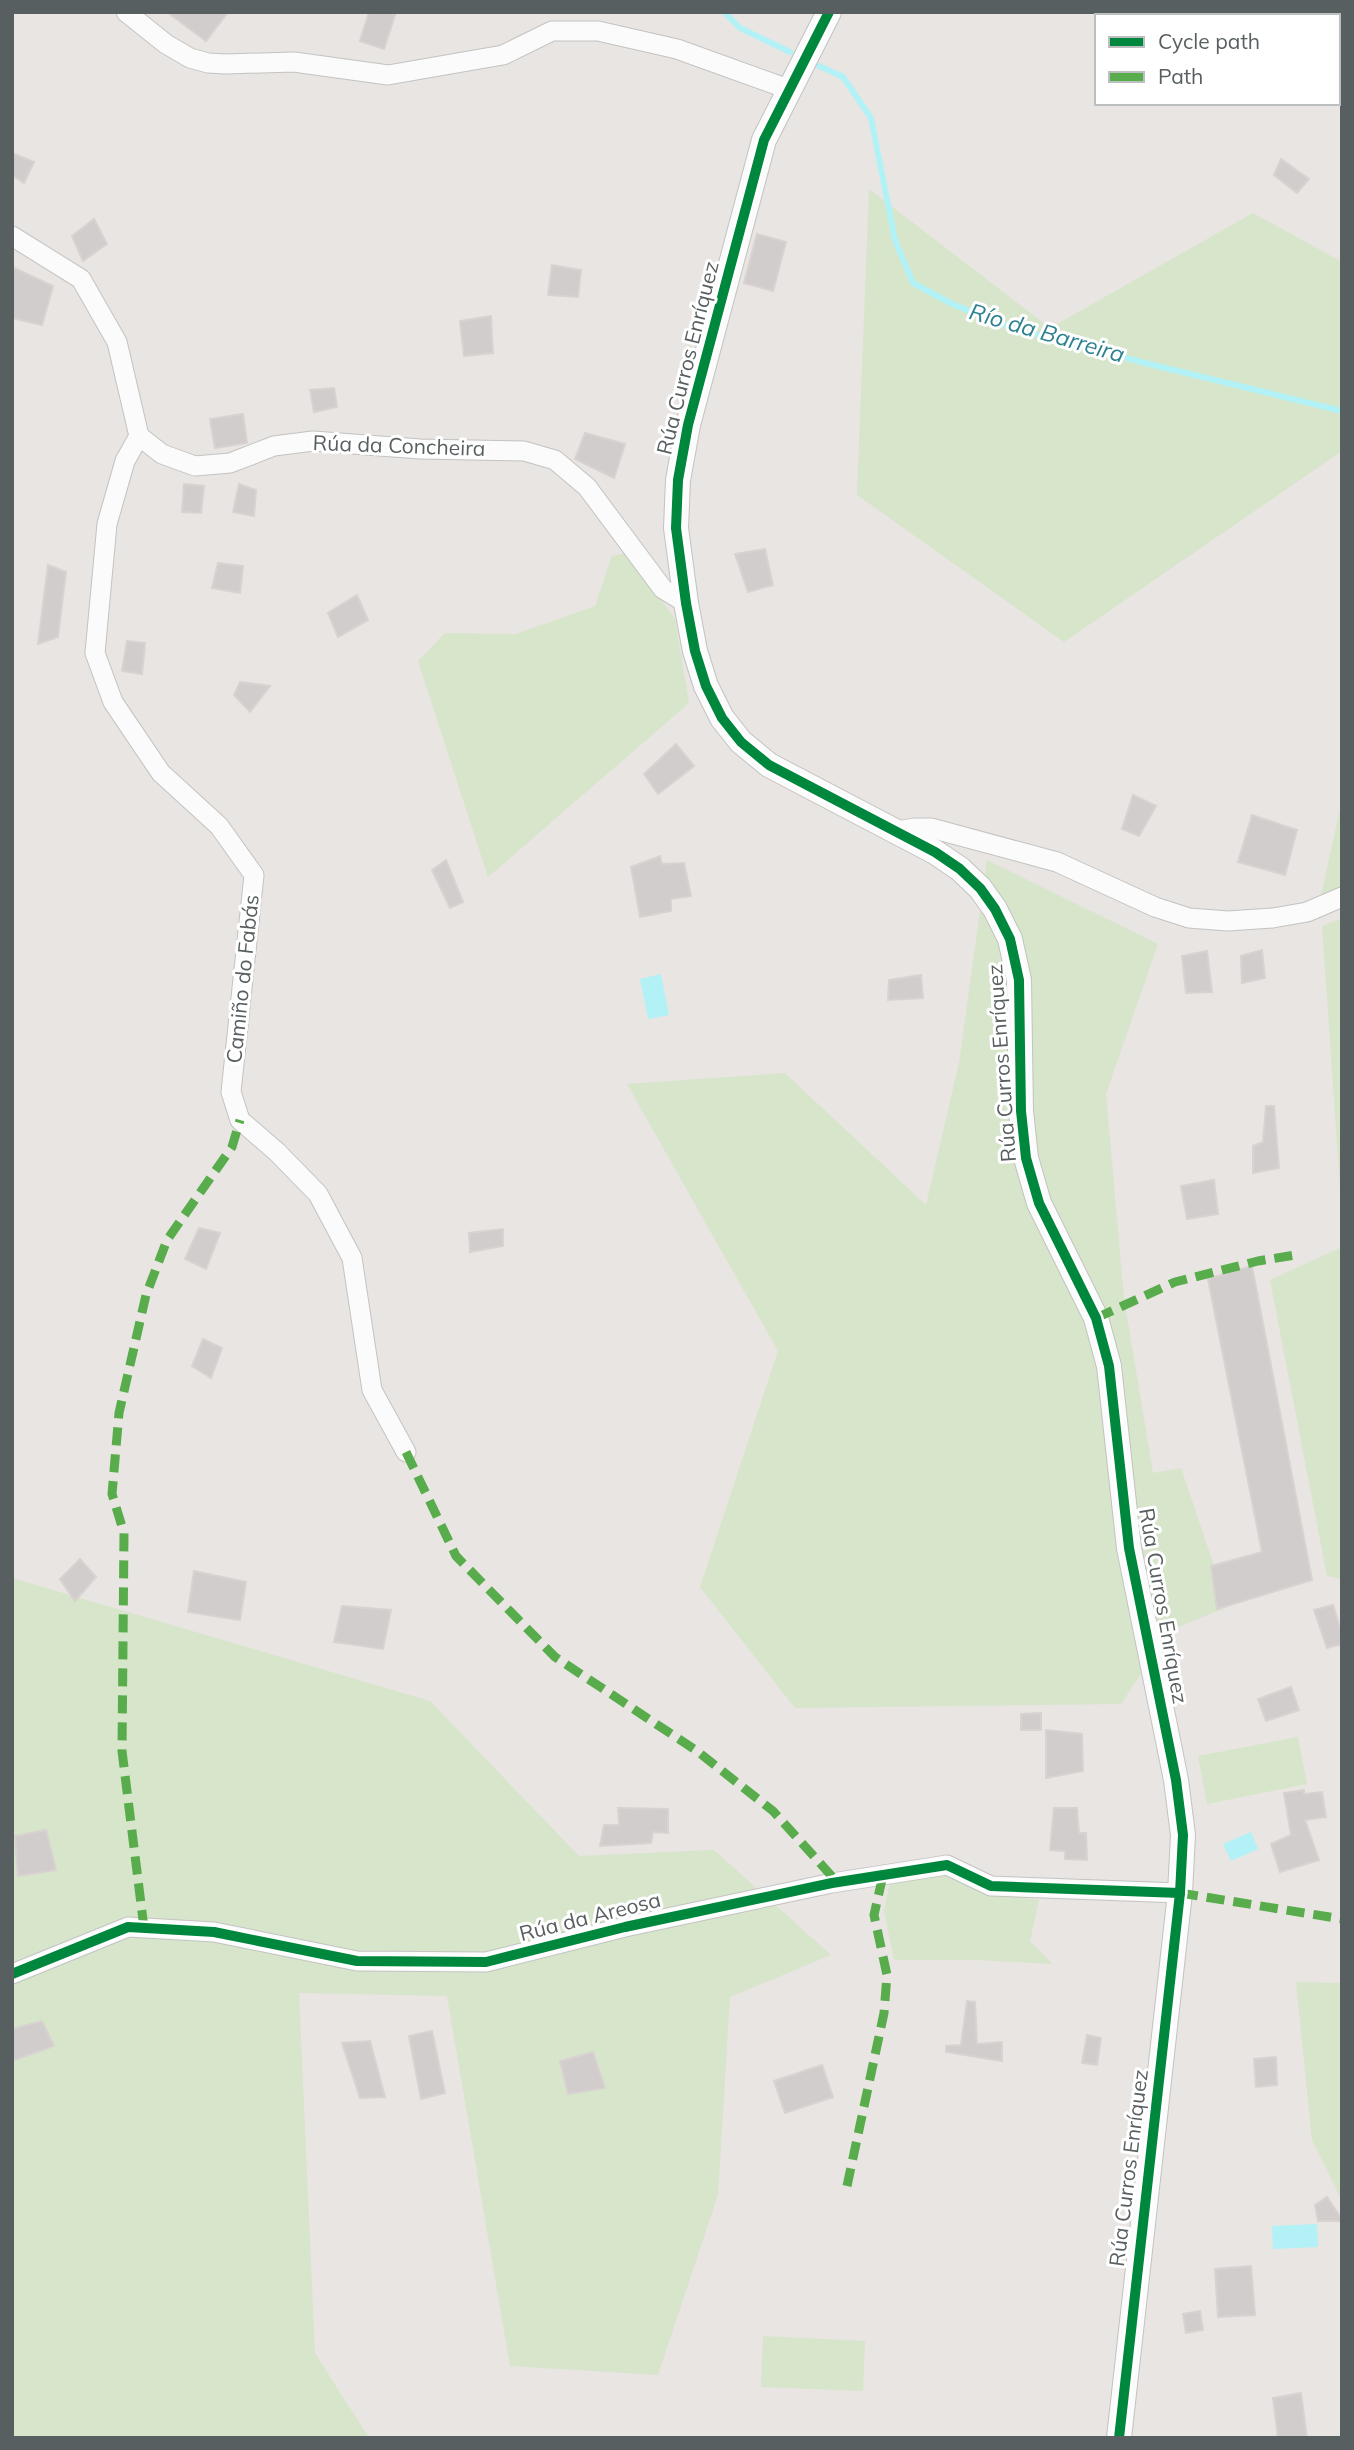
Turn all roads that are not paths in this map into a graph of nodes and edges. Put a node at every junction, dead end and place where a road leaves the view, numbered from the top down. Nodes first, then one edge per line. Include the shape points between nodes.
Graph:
1 (125, 12) edge
2 (829, 12) edge
3 (788, 89) junction
4 (12, 236) edge
5 (139, 436) junction
6 (686, 603) junction
7 (896, 831) junction
8 (1342, 897) edge
9 (406, 1452) dead end
10 (1180, 1893) junction
11 (12, 1974) edge
12 (1119, 2438) edge

1 - 3 street via 166,44 208,63 294,62 388,75 503,55 552,31 598,31 677,49
2 - 3 street, Rúa Curros Enríquez
3 - 6 street, Rúa Curros Enríquez via 764,140 688,425 678,480 676,528
4 - 5 street via 81,279 117,342
5 - 6 street, Rúa da Concheira via 162,454 195,466 230,463 274,446 313,441 524,451 555,460 587,487 663,589
5 - 9 street, Camiño do Fabás via 125,461 107,524 95,653 113,702 161,773 219,826 254,875 231,1092 240,1120 318,1194 352,1258 372,1390
6 - 7 street, Rúa Curros Enríquez via 706,686 741,742 769,765
7 - 8 street via 931,828 1058,862 1189,918 1273,918 1307,912
7 - 10 street, Rúa Curros Enríquez via 960,869 995,908 1010,939 1019,980 1026,1158 1039,1203 1096,1318 1110,1366 1129,1548 1176,1780 1183,1835
10 - 11 street, Rúa da Areosa via 991,1886 947,1865 832,1883 486,1962 357,1961 214,1932 128,1927
10 - 12 street, Rúa Curros Enríquez

